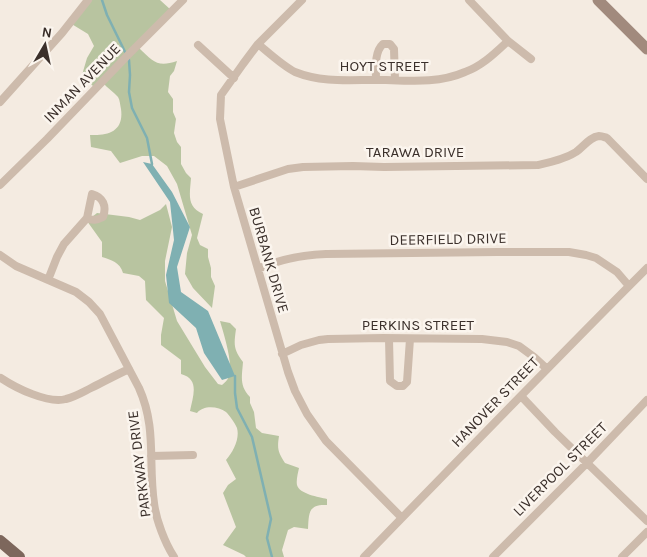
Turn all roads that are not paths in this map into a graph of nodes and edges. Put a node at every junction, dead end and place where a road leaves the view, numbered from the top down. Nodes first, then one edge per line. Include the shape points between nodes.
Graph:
1 (88, 0) edge
2 (183, 0) edge
3 (302, 0) edge
4 (469, 0) edge
5 (598, 0) edge
6 (508, 41) junction
7 (258, 44) junction
8 (198, 45) dead end
9 (647, 50) edge
10 (531, 60) dead end
11 (234, 78) junction
12 (376, 80) junction
13 (396, 80) junction
14 (0, 102) edge
15 (647, 179) edge
16 (0, 185) edge
17 (234, 187) junction
18 (87, 218) dead end
19 (0, 255) edge
20 (258, 268) junction
21 (647, 268) edge
22 (48, 280) junction
23 (629, 286) junction
24 (389, 339) junction
25 (410, 339) junction
26 (282, 354) junction
27 (546, 368) junction
28 (129, 369) junction
29 (2, 378) dead end
30 (521, 396) junction
31 (647, 400) edge
32 (193, 455) dead end
33 (151, 456) junction
34 (587, 463) junction
35 (401, 517) junction
36 (647, 521) edge
37 (647, 532) edge
38 (0, 541) edge
39 (19, 557) edge
40 (174, 557) edge
41 (364, 557) edge
42 (493, 557) edge
43 (622, 557) edge

1 - 14 street
2 - 16 street, INMAN AVENUE
3 - 7 street, BURBANK DRIVE
4 - 6 street
5 - 9 street
6 - 10 street
6 - 13 street, HOYT STREET via 484,62 464,73 441,79
7 - 11 street, BURBANK DRIVE
7 - 12 street, HOYT STREET via 290,70 308,76 332,80
8 - 11 street
11 - 17 street, BURBANK DRIVE via 221,96 220,119
12 - 13 street, HOYT STREET
12 - 13 street via 378,49 383,44 390,44 394,49
15 - 17 street, TARAWA DRIVE via 604,137 599,136 570,155 538,165 303,167
17 - 20 street, BURBANK DRIVE
18 - 22 street via 64,244
19 - 22 street, PARKWAY DRIVE
20 - 23 street, DEERFIELD DRIVE via 300,256 326,254 569,252 596,258 617,272
20 - 26 street, BURBANK DRIVE
21 - 23 street, HANOVER STREET
22 - 28 street, PARKWAY DRIVE via 76,292 100,314
23 - 27 street, HANOVER STREET
24 - 25 street, PERKINS STREET
24 - 25 street via 390,381 403,386 407,382
24 - 26 street, PERKINS STREET via 319,340
25 - 27 street, PERKINS STREET via 507,342 518,346
26 - 35 street, BURBANK DRIVE via 295,391 317,428
27 - 30 street, HANOVER STREET
28 - 29 street via 65,400 27,392
28 - 33 street, PARKWAY DRIVE via 145,400 151,429
30 - 34 street
30 - 35 street, HANOVER STREET
31 - 34 street, LIVERPOOL STREET
32 - 33 street
33 - 40 street, PARKWAY DRIVE via 155,509
34 - 36 street
34 - 42 street, LIVERPOOL STREET
35 - 41 street, HANOVER STREET
37 - 43 street
38 - 39 main road

